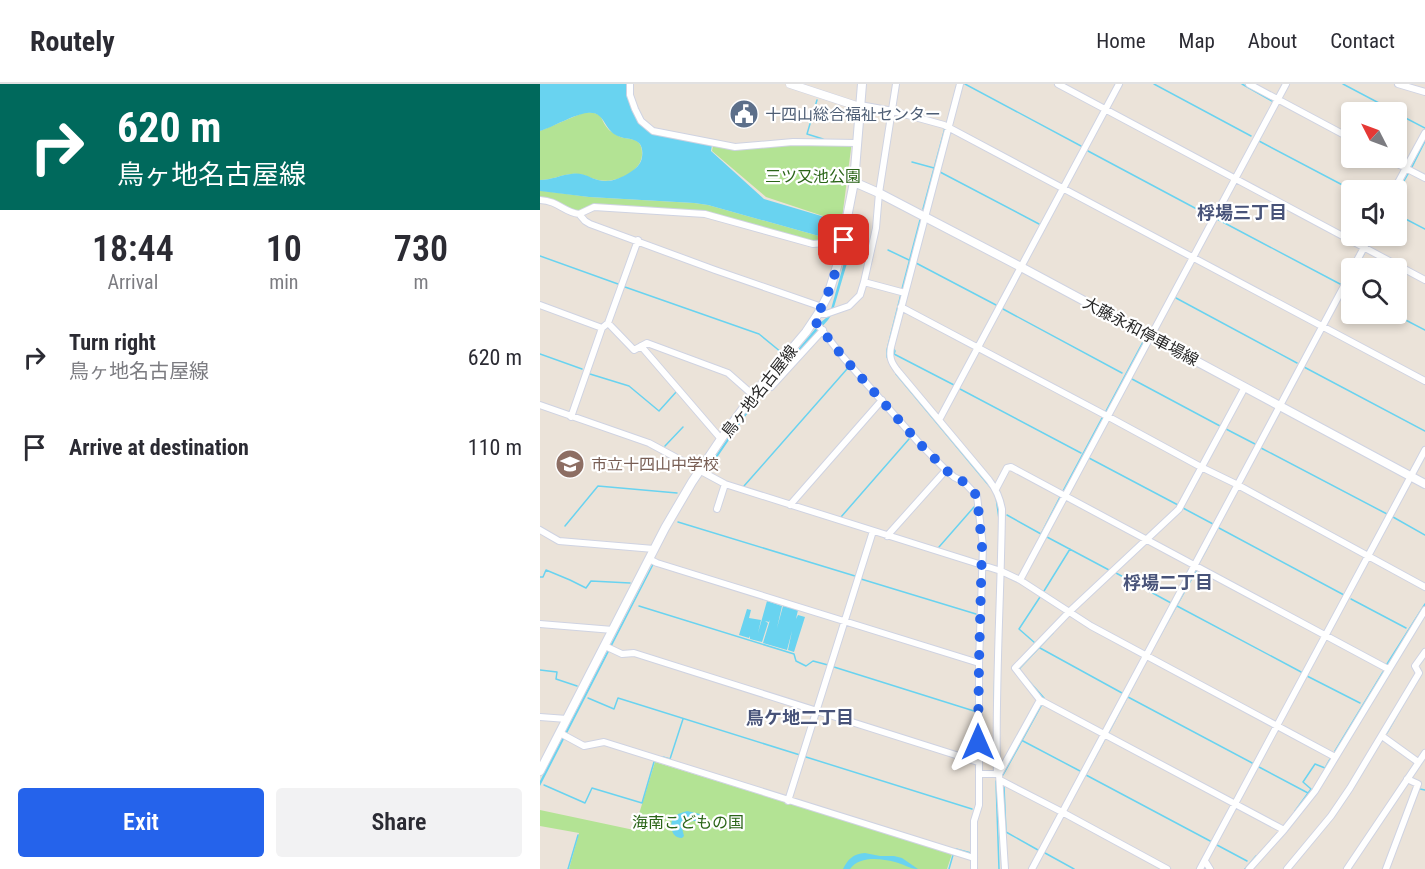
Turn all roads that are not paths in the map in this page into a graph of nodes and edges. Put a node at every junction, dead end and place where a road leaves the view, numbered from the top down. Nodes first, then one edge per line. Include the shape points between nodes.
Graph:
1 (630, 84) edge
2 (790, 84) edge
3 (862, 84) edge
4 (896, 84) edge
5 (960, 84) edge
6 (1058, 84) edge
7 (1119, 84) edge
8 (1249, 84) edge
9 (1286, 84) edge
10 (1398, 84) edge
11 (1425, 92) edge
12 (1278, 100) junction
13 (860, 106) junction
14 (1105, 110) junction
15 (893, 111) junction
16 (949, 127) junction
17 (1341, 133) edge
18 (1425, 133) edge
19 (857, 143) junction
20 (1407, 166) edge
21 (1406, 168) joint
22 (1235, 178) junction
23 (1425, 178) edge
24 (1399, 180) edge
25 (854, 182) junction
26 (1063, 188) junction
27 (879, 193) junction
28 (540, 200) edge
29 (579, 214) junction
30 (925, 216) junction
31 (845, 233) junction
32 (638, 240) junction
33 (1364, 248) junction
34 (1193, 256) junction
35 (1358, 258) edge
36 (1021, 267) junction
37 (1425, 280) edge
38 (864, 282) junction
39 (1341, 290) edge
40 (905, 293) junction
41 (540, 305) edge
42 (901, 307) junction
43 (820, 320) junction
44 (608, 323) junction
45 (1322, 326) junction
46 (602, 328) junction
47 (1149, 336) junction
48 (641, 346) junction
49 (978, 348) junction
50 (1425, 381) edge
51 (767, 384) junction
52 (1245, 387) junction
53 (753, 395) junction
54 (882, 400) junction
55 (540, 405) edge
56 (1279, 406) junction
57 (1107, 416) junction
58 (571, 417) junction
59 (939, 420) junction
60 (721, 439) junction
61 (1425, 450) edge
62 (1201, 467) junction
63 (946, 470) junction
64 (698, 471) junction
65 (1411, 477) junction
66 (725, 484) junction
67 (1236, 484) junction
68 (1425, 484) edge
69 (996, 489) junction
70 (1065, 495) junction
71 (790, 505) junction
72 (717, 509) dead end
73 (540, 530) edge
74 (873, 531) junction
75 (887, 536) junction
76 (1147, 539) junction
77 (654, 549) junction
78 (1368, 557) junction
79 (649, 559) junction
80 (1195, 565) junction
81 (982, 566) junction
82 (1002, 571) junction
83 (1020, 580) junction
84 (1425, 587) edge
85 (1425, 610) edge
86 (1069, 612) junction
87 (845, 621) junction
88 (540, 624) edge
89 (613, 630) junction
90 (1326, 635) junction
91 (608, 648) junction
92 (1425, 652) edge
93 (1146, 655) junction
94 (979, 663) junction
95 (1388, 669) junction
96 (1040, 700) junction
97 (817, 711) junction
98 (540, 717) edge
99 (567, 719) junction
100 (1278, 726) junction
101 (1104, 734) junction
102 (562, 735) junction
103 (1382, 736) junction
104 (1425, 753) edge
105 (1335, 757) junction
106 (1419, 761) junction
107 (978, 762) junction
108 (1425, 766) edge
109 (540, 771) edge
110 (979, 774) junction
111 (999, 776) junction
112 (1407, 779) junction
113 (1416, 790) junction
114 (1425, 794) edge
115 (788, 801) junction
116 (1235, 805) junction
117 (1062, 812) junction
118 (1284, 830) junction
119 (974, 858) junction
120 (1205, 861) junction
121 (974, 869) edge
122 (1005, 869) edge
123 (1032, 869) edge
124 (1167, 869) edge
125 (1200, 869) edge
126 (1210, 869) edge
127 (1249, 869) edge
128 (1287, 869) edge
129 (1347, 869) edge
130 (1386, 869) edge

1 - 19 street via 635,109 653,131 735,147 793,142
2 - 13 street
3 - 13 main road, 鳥ヶ地名古屋線
4 - 15 street
5 - 16 street
6 - 14 street
7 - 14 street
8 - 12 street
9 - 12 street
10 - 11 street
12 - 17 street
12 - 22 street
13 - 15 street
13 - 19 main road, 鳥ヶ地名古屋線
14 - 22 street
14 - 26 street
15 - 16 street
15 - 27 street
16 - 26 street
16 - 30 street
18 - 20 street
19 - 25 main road, 鳥ヶ地名古屋線
21 - 23 street
21 - 24 street
22 - 33 street
22 - 34 street
25 - 27 main road, 大藤永和停車場線
25 - 31 main road, 鳥ヶ地名古屋線
26 - 34 street
26 - 36 street
27 - 30 main road, 大藤永和停車場線
27 - 38 street
28 - 29 street via 553,201
29 - 31 street via 594,207 694,212 813,244
29 - 32 street via 590,224
30 - 36 main road, 大藤永和停車場線
30 - 40 street
31 - 43 main road, 鳥ヶ地名古屋線
32 - 43 street via 715,270
32 - 44 street
33 - 35 street
33 - 37 street
34 - 45 street
34 - 47 street
36 - 47 main road, 大藤永和停車場線
36 - 49 street
38 - 40 street
38 - 43 street via 860,295 849,306
39 - 45 street
40 - 42 street
41 - 46 street
42 - 49 street
42 - 59 street via 890,358
43 - 51 main road, 鳥ヶ地名古屋線 via 806,332
43 - 51 street via 771,387
43 - 54 street via 843,357
44 - 46 street
44 - 48 street via 634,350
45 - 50 street
45 - 56 street
46 - 58 street
47 - 52 main road, 大藤永和停車場線
47 - 57 street
48 - 53 street via 647,343 728,373
48 - 60 street
49 - 57 street
49 - 59 street
51 - 53 main road, 鳥ヶ地名古屋線
52 - 56 main road, 大藤永和停車場線
52 - 62 street
53 - 60 main road, 鳥ヶ地名古屋線
54 - 63 street
54 - 71 street
55 - 58 street
56 - 65 main road, 大藤永和停車場線
56 - 67 street
57 - 62 street
57 - 70 street
58 - 64 street via 649,443
59 - 69 street
60 - 64 main road, 鳥ヶ地名古屋線
61 - 65 street
62 - 67 street
62 - 76 street via 1179,509
63 - 75 street
63 - 81 street via 977,496
64 - 66 street
64 - 77 main road, 鳥ヶ地名古屋線
65 - 68 main road, 大藤永和停車場線
65 - 78 street
66 - 71 street
66 - 72 street
67 - 78 street
67 - 80 street
69 - 70 street via 1011,466
69 - 82 street via 1002,509
70 - 76 street
70 - 83 street
71 - 74 street
73 - 77 street via 559,541
74 - 75 street
74 - 87 street
75 - 81 street
76 - 80 street
76 - 86 street
77 - 79 main road, 鳥ヶ地名古屋線
78 - 84 street
78 - 90 street
79 - 87 street
79 - 89 main road, 鳥ヶ地名古屋線
80 - 90 street
80 - 93 street
81 - 82 street
81 - 94 street
82 - 83 street
82 - 111 street via 997,683
83 - 86 street
85 - 95 street
86 - 93 street
86 - 96 street via 1015,668
87 - 94 street
87 - 97 street
88 - 89 street
89 - 91 main road, 鳥ヶ地名古屋線
90 - 95 street
90 - 100 street
91 - 97 street
91 - 99 main road, 鳥ヶ地名古屋線
92 - 103 street via 1416,666 1419,673
93 - 100 street
93 - 101 street
94 - 107 street
95 - 105 street
96 - 101 street
96 - 111 street
97 - 107 street
97 - 115 street
98 - 99 street
99 - 102 main road, 鳥ヶ地名古屋線
100 - 105 street
100 - 116 street
101 - 116 street
101 - 117 street
102 - 109 main road, 鳥ヶ地名古屋線
102 - 115 street via 584,746 604,742
103 - 106 street
103 - 128 street via 1331,816
104 - 106 street
105 - 118 street
106 - 108 street
106 - 112 street
107 - 110 street
110 - 111 street
110 - 119 street
111 - 117 street
111 - 122 street
112 - 113 street via 1418,784
112 - 129 street
113 - 114 street
113 - 130 street
115 - 119 street
116 - 118 street
116 - 120 street
117 - 123 street
117 - 124 street
118 - 127 street
119 - 121 street
120 - 125 street
120 - 126 street

